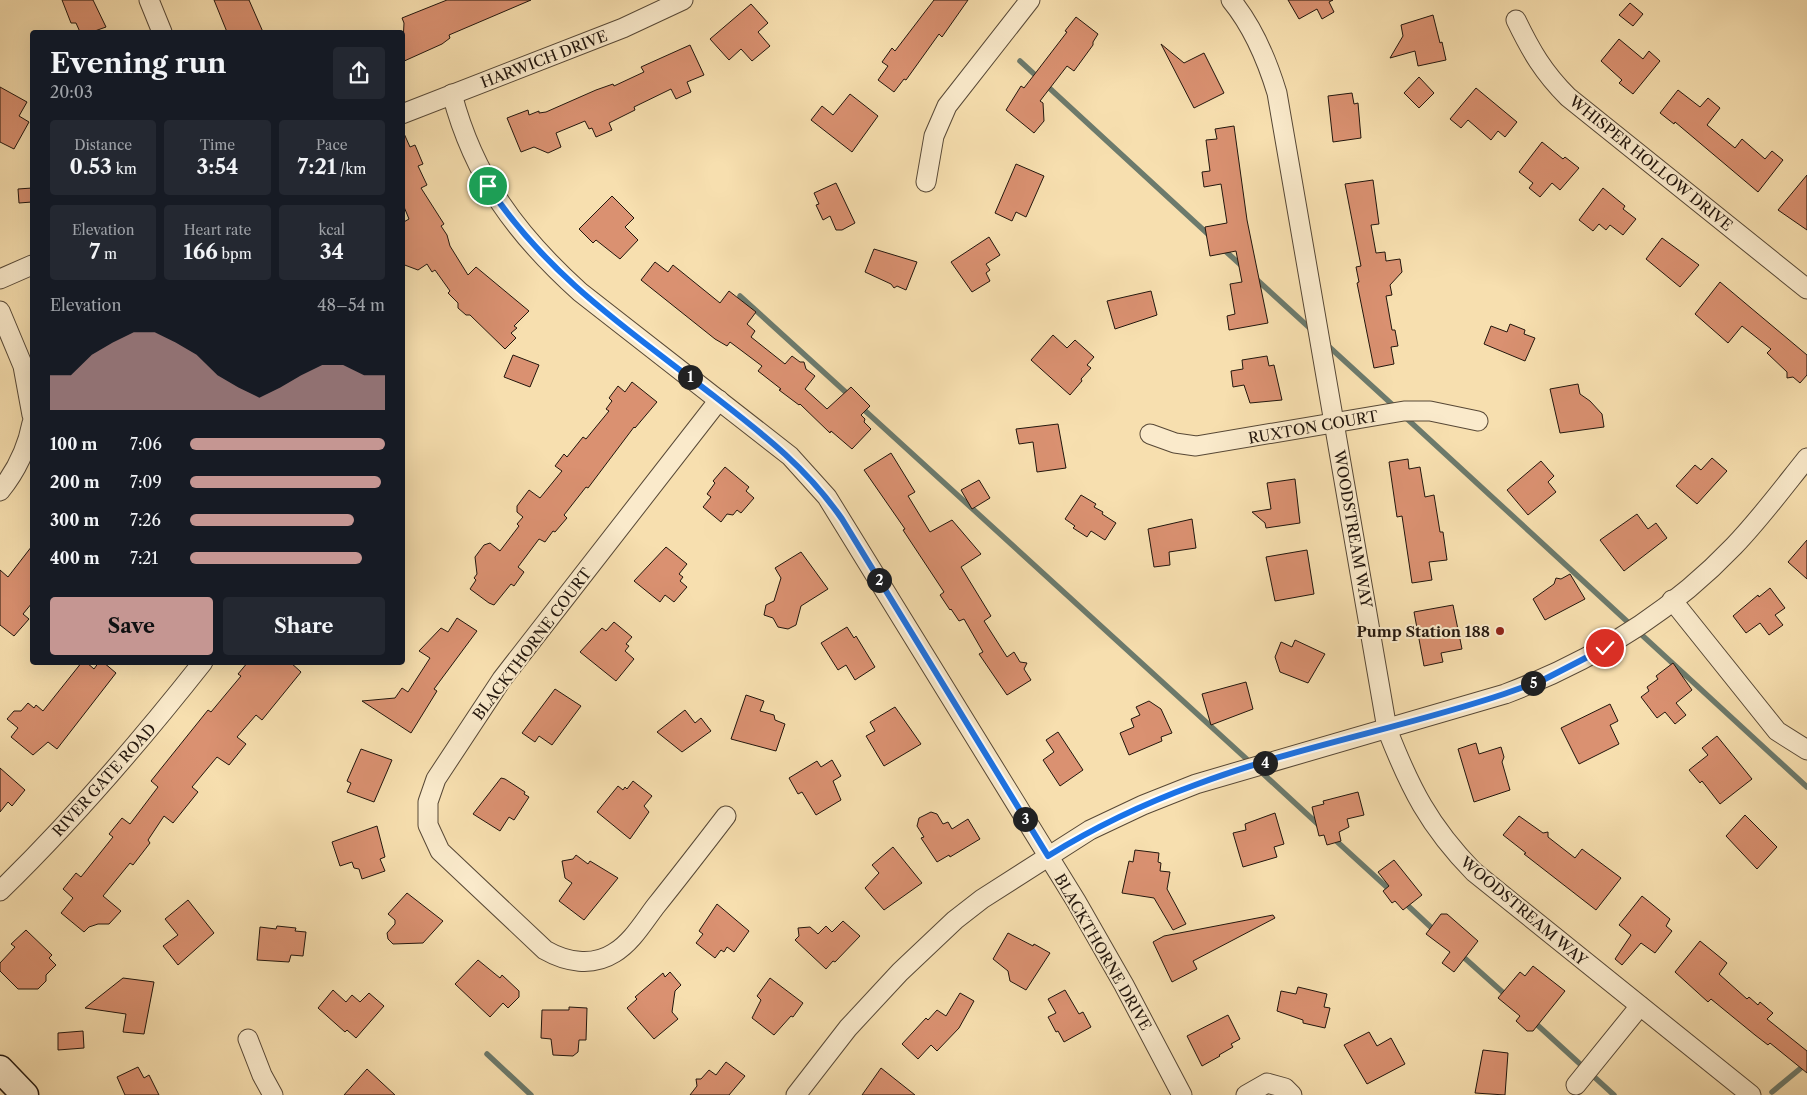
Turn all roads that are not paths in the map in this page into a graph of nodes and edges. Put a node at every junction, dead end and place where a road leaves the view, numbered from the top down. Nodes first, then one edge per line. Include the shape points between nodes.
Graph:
1 (149, 0) edge
2 (683, 0) edge
3 (1030, 0) edge
4 (1231, 0) edge
5 (1516, 20) dead end
6 (161, 30) edge
7 (452, 94) junction
8 (405, 113) edge
9 (926, 182) dead end
10 (30, 266) edge
11 (0, 278) edge
12 (1807, 289) edge
13 (0, 311) edge
14 (720, 400) junction
15 (30, 404) edge
16 (1478, 421) dead end
17 (1335, 424) junction
18 (30, 431) edge
19 (1150, 434) dead end
20 (1807, 458) edge
21 (0, 491) edge
22 (1672, 600) junction
23 (201, 665) edge
24 (1388, 729) junction
25 (1807, 750) edge
26 (726, 816) dead end
27 (1048, 856) junction
28 (0, 891) edge
29 (1640, 1006) junction
30 (248, 1039) dead end
31 (0, 1069) edge
32 (1576, 1085) dead end
33 (25, 1095) edge
34 (273, 1095) edge
35 (796, 1095) edge
36 (1182, 1095) edge
37 (1246, 1095) edge
38 (1292, 1095) edge
39 (1751, 1095) edge

1 - 6 street
2 - 7 street, HARWICH DRIVE via 623,28
3 - 9 street via 947,106 934,136
4 - 17 street, WOODSTREAM WAY via 1265,56 1277,94
5 - 12 street, WHISPER HOLLOW DRIVE via 1533,56 1568,97
7 - 8 street, HARWICH DRIVE
7 - 14 street, BLACKTHORNE DRIVE via 468,147 488,186 520,231 580,292
10 - 11 street
13 - 15 street via 23,366
14 - 26 street, BLACKTHORNE COURT via 502,679 436,779 427,813 434,843 463,875 544,950 559,958 581,962 615,953 634,935
14 - 27 street, BLACKTHORNE DRIVE via 790,456 827,497
16 - 17 street, RUXTON COURT via 1430,411 1413,411
17 - 19 street, RUXTON COURT via 1196,446 1174,443
17 - 24 street, WOODSTREAM WAY
18 - 21 street via 13,475
20 - 22 street via 1734,546
22 - 24 street via 1605,648 1543,680 1483,702
22 - 25 street via 1776,731
23 - 28 street, RIVER GATE ROAD via 147,734
24 - 27 street via 1196,784 1090,830
24 - 29 street, WOODSTREAM WAY via 1405,776 1424,812 1459,857 1496,891
27 - 35 street via 976,904 900,972 848,1028
27 - 36 street, BLACKTHORNE DRIVE via 1124,985
29 - 32 street
29 - 39 street, WOODSTREAM WAY
30 - 34 street
31 - 33 main road
37 - 38 street via 1267,1083 1285,1088

